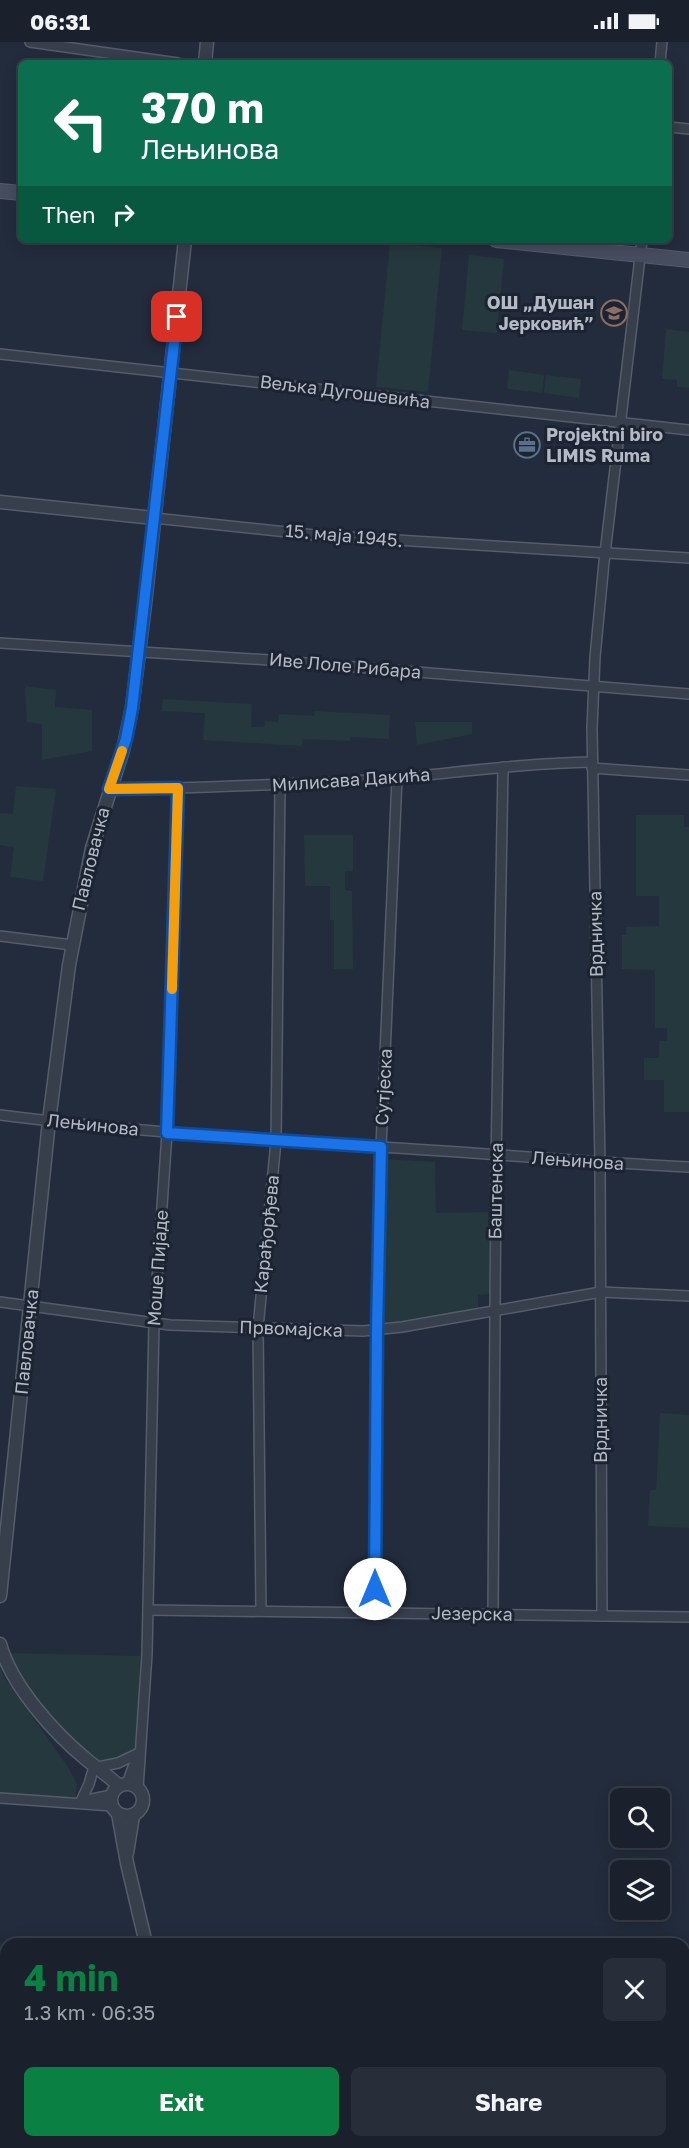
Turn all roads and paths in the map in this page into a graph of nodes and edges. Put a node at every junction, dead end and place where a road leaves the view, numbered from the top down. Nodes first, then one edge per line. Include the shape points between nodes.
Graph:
1 (30, 42) edge
2 (207, 42) edge
3 (662, 42) edge
4 (157, 60) edge
5 (205, 60) edge
6 (660, 60) edge
7 (672, 127) edge
8 (689, 129) edge
9 (0, 191) edge
10 (18, 193) edge
11 (185, 243) edge
12 (524, 243) edge
13 (642, 243) edge
14 (641, 255) junction
15 (689, 260) edge
16 (0, 354) edge
17 (171, 372) junction
18 (620, 424) junction
19 (689, 430) edge
20 (0, 502) edge
21 (154, 518) junction
22 (606, 553) junction
23 (689, 558) edge
24 (0, 643) edge
25 (139, 652) junction
26 (593, 686) junction
27 (689, 694) edge
28 (592, 765) junction
29 (503, 767) junction
30 (689, 775) edge
31 (397, 778) junction
32 (280, 786) junction
33 (178, 788) junction
34 (109, 789) junction
35 (0, 936) edge
36 (72, 945) junction
37 (0, 1115) edge
38 (49, 1121) junction
39 (167, 1133) junction
40 (276, 1141) junction
41 (381, 1147) junction
42 (496, 1155) junction
43 (600, 1163) junction
44 (689, 1167) edge
45 (601, 1292) junction
46 (689, 1296) edge
47 (0, 1302) edge
48 (31, 1306) junction
49 (495, 1312) junction
50 (154, 1324) junction
51 (258, 1328) junction
52 (377, 1331) junction
53 (1, 1571) edge
54 (0, 1596) edge
55 (148, 1610) junction
56 (261, 1611) junction
57 (375, 1613) junction
58 (493, 1615) junction
59 (602, 1616) junction
60 (689, 1617) edge
61 (0, 1644) edge
62 (139, 1751) junction
63 (93, 1766) junction
64 (120, 1795) junction
65 (0, 1798) edge
66 (78, 1802) junction
67 (133, 1816) junction
68 (126, 1854) junction
69 (145, 1938) edge

1 - 4 street
2 - 5 street
3 - 6 street
7 - 8 street
9 - 10 main road
11 - 17 street, Павловачка
12 - 14 main road
13 - 14 street, Врдничка
14 - 15 main road
14 - 18 street, Врдничка
16 - 17 street, Вељка Дугошевића
17 - 18 street, Вељка Дугошевића
17 - 21 street, Павловачка
18 - 19 street, Вељка Дугошевића
18 - 22 street, Врдничка
20 - 21 street, 15. маја 1945.
21 - 22 street, 15. маја 1945. via 315,535
21 - 25 street, Павловачка
22 - 23 street, 15. маја 1945.
22 - 26 street, Врдничка
24 - 25 street, Иве Лоле Рибара
25 - 26 street, Иве Лоле Рибара
25 - 34 street, Павловачка via 127,735
26 - 27 street, Иве Лоле Рибара
26 - 28 street, Врдничка
28 - 29 street, Милисава Дакића
28 - 30 street, Милисава Дакића
28 - 43 street, Врдничка
29 - 31 street, Милисава Дакића
29 - 42 street, Баштенска
31 - 32 street, Милисава Дакића
31 - 41 street, Сутјеска
32 - 33 street, Милисава Дакића
32 - 40 street, Карађорђева
33 - 34 street, Милисава Дакића
33 - 39 street, Моше Пијаде
34 - 36 street, Павловачка
35 - 36 street
36 - 38 street, Павловачка
37 - 38 street, Лењинова
38 - 39 street, Лењинова
38 - 48 street, Павловачка
39 - 40 street, Лењинова
39 - 50 street, Моше Пијаде
40 - 41 street, Лењинова
40 - 51 street, Карађорђева
41 - 42 street, Лењинова
41 - 52 street, Сутјеска
42 - 43 street, Лењинова
42 - 49 street, Баштенска
43 - 44 street, Лењинова
43 - 45 street, Врдничка
45 - 46 street, Првомајска
45 - 49 street, Првомајска
45 - 59 street, Врдничка
47 - 48 street, Првомајска
48 - 50 street, Првомајска
48 - 53 street, Павловачка
49 - 52 street, Првомајска
49 - 58 street, Баштенска
50 - 51 street, Првомајска
50 - 55 street, Моше Пијаде
51 - 52 street, Првомајска
51 - 56 street, Карађорђева
52 - 57 street, Сутјеска
53 - 54 street, Павловачка
55 - 56 street, Језерска
55 - 62 street, Моше Пијаде via 145,1707
56 - 57 street, Језерска
57 - 58 street, Језерска
58 - 59 street, Језерска
59 - 60 street, Језерска
61 - 63 street via 9,1669 32,1703
62 - 63 street via 118,1763
62 - 64 street, Моше Пијаде
63 - 64 street
63 - 66 street via 89,1784
64 - 66 street
64 - 67 street via 125,1816
64 - 67 street via 144,1801
64 - 68 street
65 - 66 street
67 - 68 street
68 - 69 street

